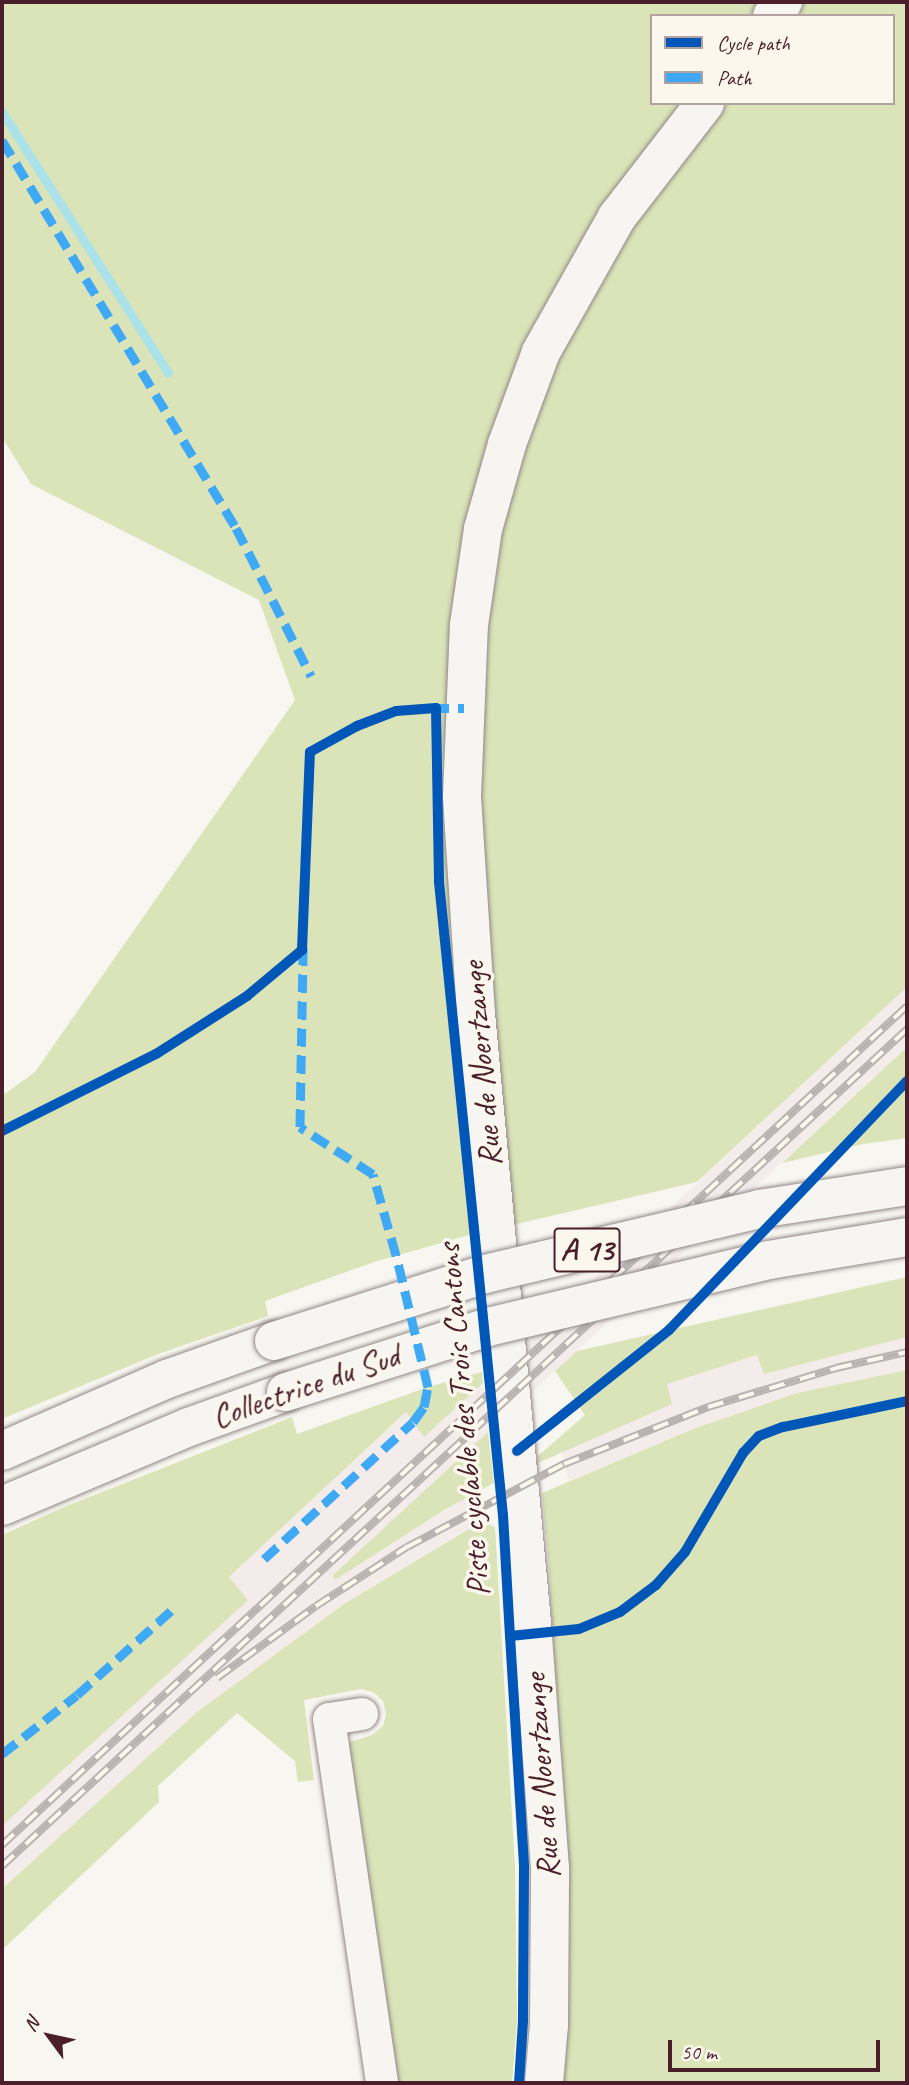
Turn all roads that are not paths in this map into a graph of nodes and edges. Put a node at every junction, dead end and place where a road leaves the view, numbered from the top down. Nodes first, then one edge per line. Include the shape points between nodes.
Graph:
1 (703, 105) edge
2 (907, 1186) edge
3 (907, 1237) edge
4 (2, 1451) edge
5 (2, 1506) edge
6 (362, 1714) dead end
7 (383, 2083) edge
8 (544, 2083) edge

1 - 8 main road, Rue de Noertzange via 617,217 541,352 507,444 483,529 469,625 462,797 476,1014 550,1868
2 - 4 main road, Collectrice du Sud / A 13, bridge via 759,1209 485,1274 167,1379
3 - 5 main road, Collectrice du Sud / A 13, bridge via 769,1260 488,1327 286,1392
6 - 7 street via 330,1719

